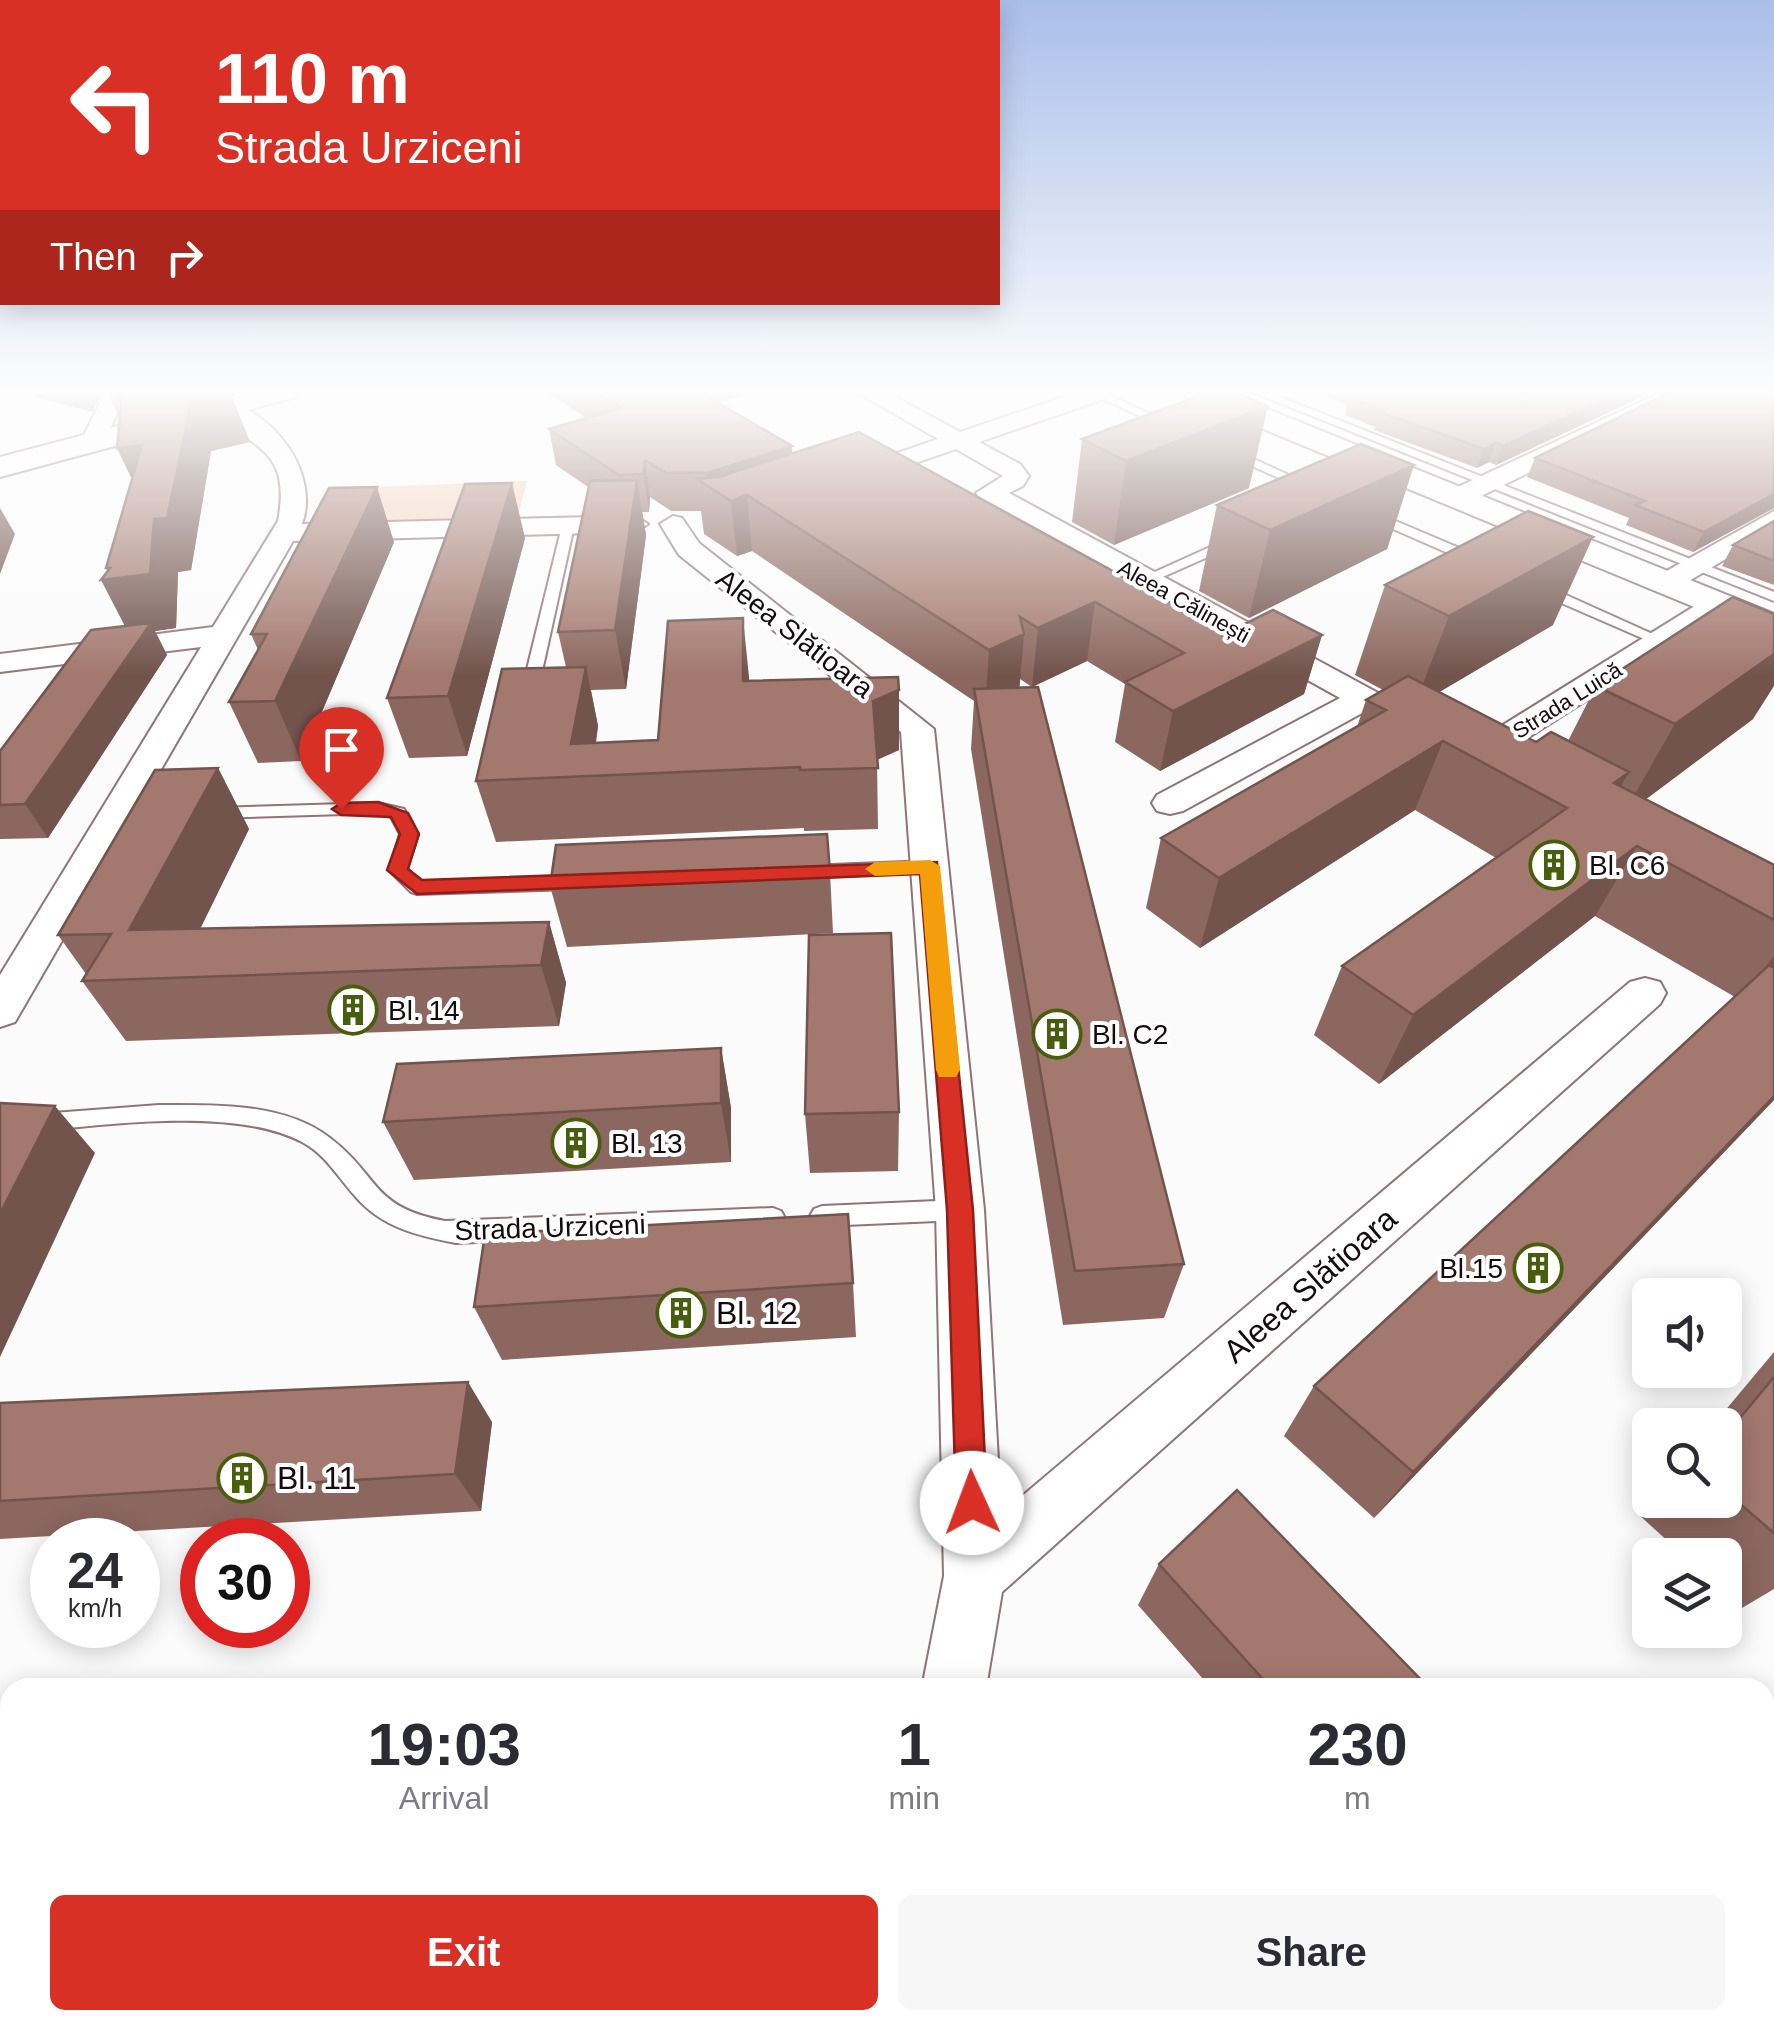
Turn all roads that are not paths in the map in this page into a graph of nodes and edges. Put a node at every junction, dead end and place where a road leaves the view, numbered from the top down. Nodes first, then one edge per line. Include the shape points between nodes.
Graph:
1 (295, 486) edge
2 (1006, 486) edge
3 (1305, 486) edge
4 (1456, 486) edge
5 (1459, 486) edge
6 (1482, 486) edge
7 (1315, 490) edge
8 (1471, 491) junction
9 (1352, 506) edge
10 (1774, 519) edge
11 (568, 526) junction
12 (286, 532) junction
13 (1247, 535) edge
14 (1497, 570) edge
15 (1679, 575) junction
16 (1144, 580) junction
17 (1534, 586) edge
18 (1774, 597) edge
19 (1716, 606) junction
20 (1774, 628) edge
21 (225, 634) junction
22 (1661, 641) junction
23 (1693, 655) edge
24 (0, 662) edge
25 (1363, 699) junction
26 (528, 701) edge
27 (1473, 758) junction
28 (1506, 776) edge
29 (1170, 803) dead end
30 (192, 813) edge
31 (930, 866) junction
32 (795, 873) edge
33 (602, 882) edge
34 (1645, 993) dead end
35 (5, 995) edge
36 (0, 1126) edge
37 (960, 1210) junction
38 (974, 1576) junction
39 (956, 1678) edge

1 - 12 street
2 - 16 street, Aleea Călinești via 989,493
3 - 7 lane
4 - 8 main road
5 - 8 lane
6 - 8 street
8 - 15 main road
9 - 14 lane
10 - 15 street
11 - 12 street, Aleea Slătioara
11 - 26 lane
11 - 31 street, Aleea Slătioara via 685,524 689,549 918,729
12 - 21 street
13 - 16 lane
15 - 18 lane
15 - 19 main road
16 - 25 street, Aleea Călinești
17 - 22 lane, Strada Luică
19 - 20 main road
19 - 22 street, Strada Luică
21 - 24 street
21 - 35 street via 128,815
22 - 23 lane, Strada Luică
22 - 27 street, Strada Luică
25 - 27 street, Aleea Călinești
25 - 29 street
27 - 28 street, Aleea Călinești
30 - 33 lane via 398,813 410,834 398,870 417,888
31 - 32 lane
31 - 37 street, Aleea Slătioara
34 - 38 street, Aleea Slătioara
36 - 37 lane, Strada Urziceni via 250,1115 308,1134 338,1156 376,1204 415,1227 456,1232
37 - 38 street, Aleea Slătioara
38 - 39 street, Aleea Slătioara

